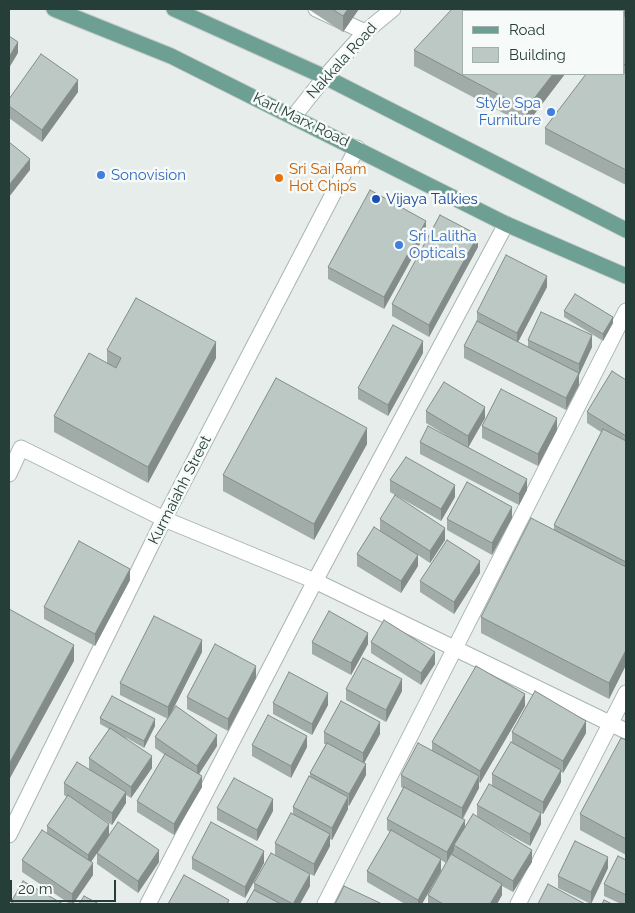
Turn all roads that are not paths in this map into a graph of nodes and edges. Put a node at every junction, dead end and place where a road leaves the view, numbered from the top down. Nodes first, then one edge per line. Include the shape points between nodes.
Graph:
1 (54, 9) edge
2 (174, 9) edge
3 (316, 9) edge
4 (392, 9) edge
5 (364, 32) junction
6 (325, 77) junction
7 (294, 116) junction
8 (357, 148) junction
9 (506, 224) junction
10 (626, 230) edge
11 (626, 276) edge
12 (626, 311) edge
13 (9, 474) edge
14 (164, 519) junction
15 (315, 581) junction
16 (455, 647) junction
17 (626, 693) edge
18 (611, 724) junction
19 (626, 731) edge
20 (9, 835) edge
21 (148, 904) edge
22 (325, 904) edge
23 (518, 904) edge

1 - 7 main road, Karl Marx Road via 171,56
2 - 6 main road
3 - 5 street
4 - 5 street, Nakkala Road
5 - 6 street, Nakkala Road
6 - 7 street, Nakkala Road
6 - 10 main road
7 - 8 main road, Karl Marx Road
8 - 9 main road, Karl Marx Road
8 - 14 street, Kurmaiahh Street
9 - 11 main road, Karl Marx Road
9 - 15 street
12 - 16 street
13 - 14 street via 22,448
14 - 15 street
14 - 20 street, Kurmaiahh Street
15 - 16 street
15 - 21 street
16 - 18 street
16 - 22 street
17 - 18 street
18 - 19 street
18 - 23 street

